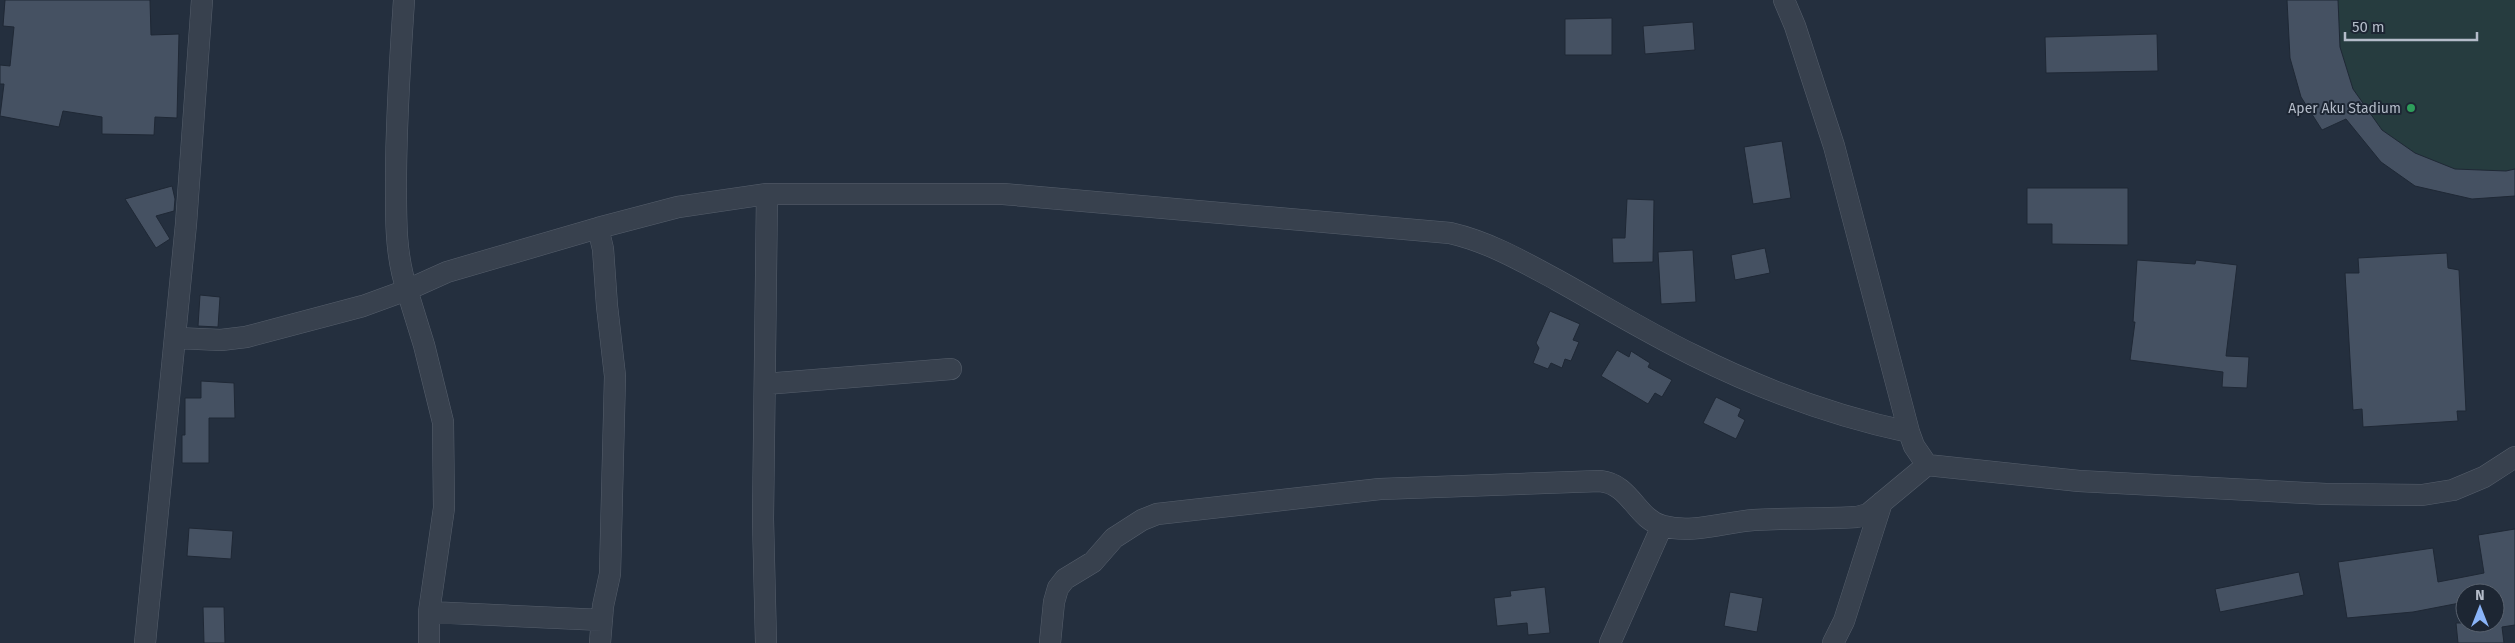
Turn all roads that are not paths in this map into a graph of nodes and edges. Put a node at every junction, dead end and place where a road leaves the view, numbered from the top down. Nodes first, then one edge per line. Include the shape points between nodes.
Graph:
1 (202, 0) edge
2 (404, 0) edge
3 (1784, 0) edge
4 (767, 194) junction
5 (598, 228) junction
6 (407, 290) junction
7 (176, 338) junction
8 (951, 369) dead end
9 (765, 384) junction
10 (1909, 432) junction
11 (2515, 457) edge
12 (1927, 465) junction
13 (1882, 502) junction
14 (1662, 526) junction
15 (429, 612) junction
16 (602, 620) junction
17 (144, 643) edge
18 (429, 643) edge
19 (600, 643) edge
20 (766, 643) edge
21 (1050, 643) edge
22 (1610, 643) edge
23 (1833, 643) edge

1 - 7 street
2 - 6 street via 396,134 396,223 399,262
3 - 10 street via 1834,146
4 - 5 street via 678,207
4 - 9 street
4 - 10 street via 1003,194 1450,233 1504,251 1692,355 1772,390 1854,419
5 - 6 street via 447,272
5 - 16 street via 604,249 615,376 610,574
6 - 7 street via 363,306 246,337 221,340
6 - 15 street via 443,422 444,508
7 - 17 street
8 - 9 street
9 - 20 street via 763,519
10 - 12 street
11 - 12 street via 2484,477 2453,490 2422,495 2326,494 2079,481
12 - 13 street
13 - 14 street via 1868,514 1857,517 1753,520 1700,528
13 - 23 street via 1844,620
14 - 21 street via 1646,518 1623,490 1600,481 1380,489 1157,514 1114,538 1093,562 1058,588
14 - 22 street
15 - 16 street
15 - 18 street
16 - 19 street

